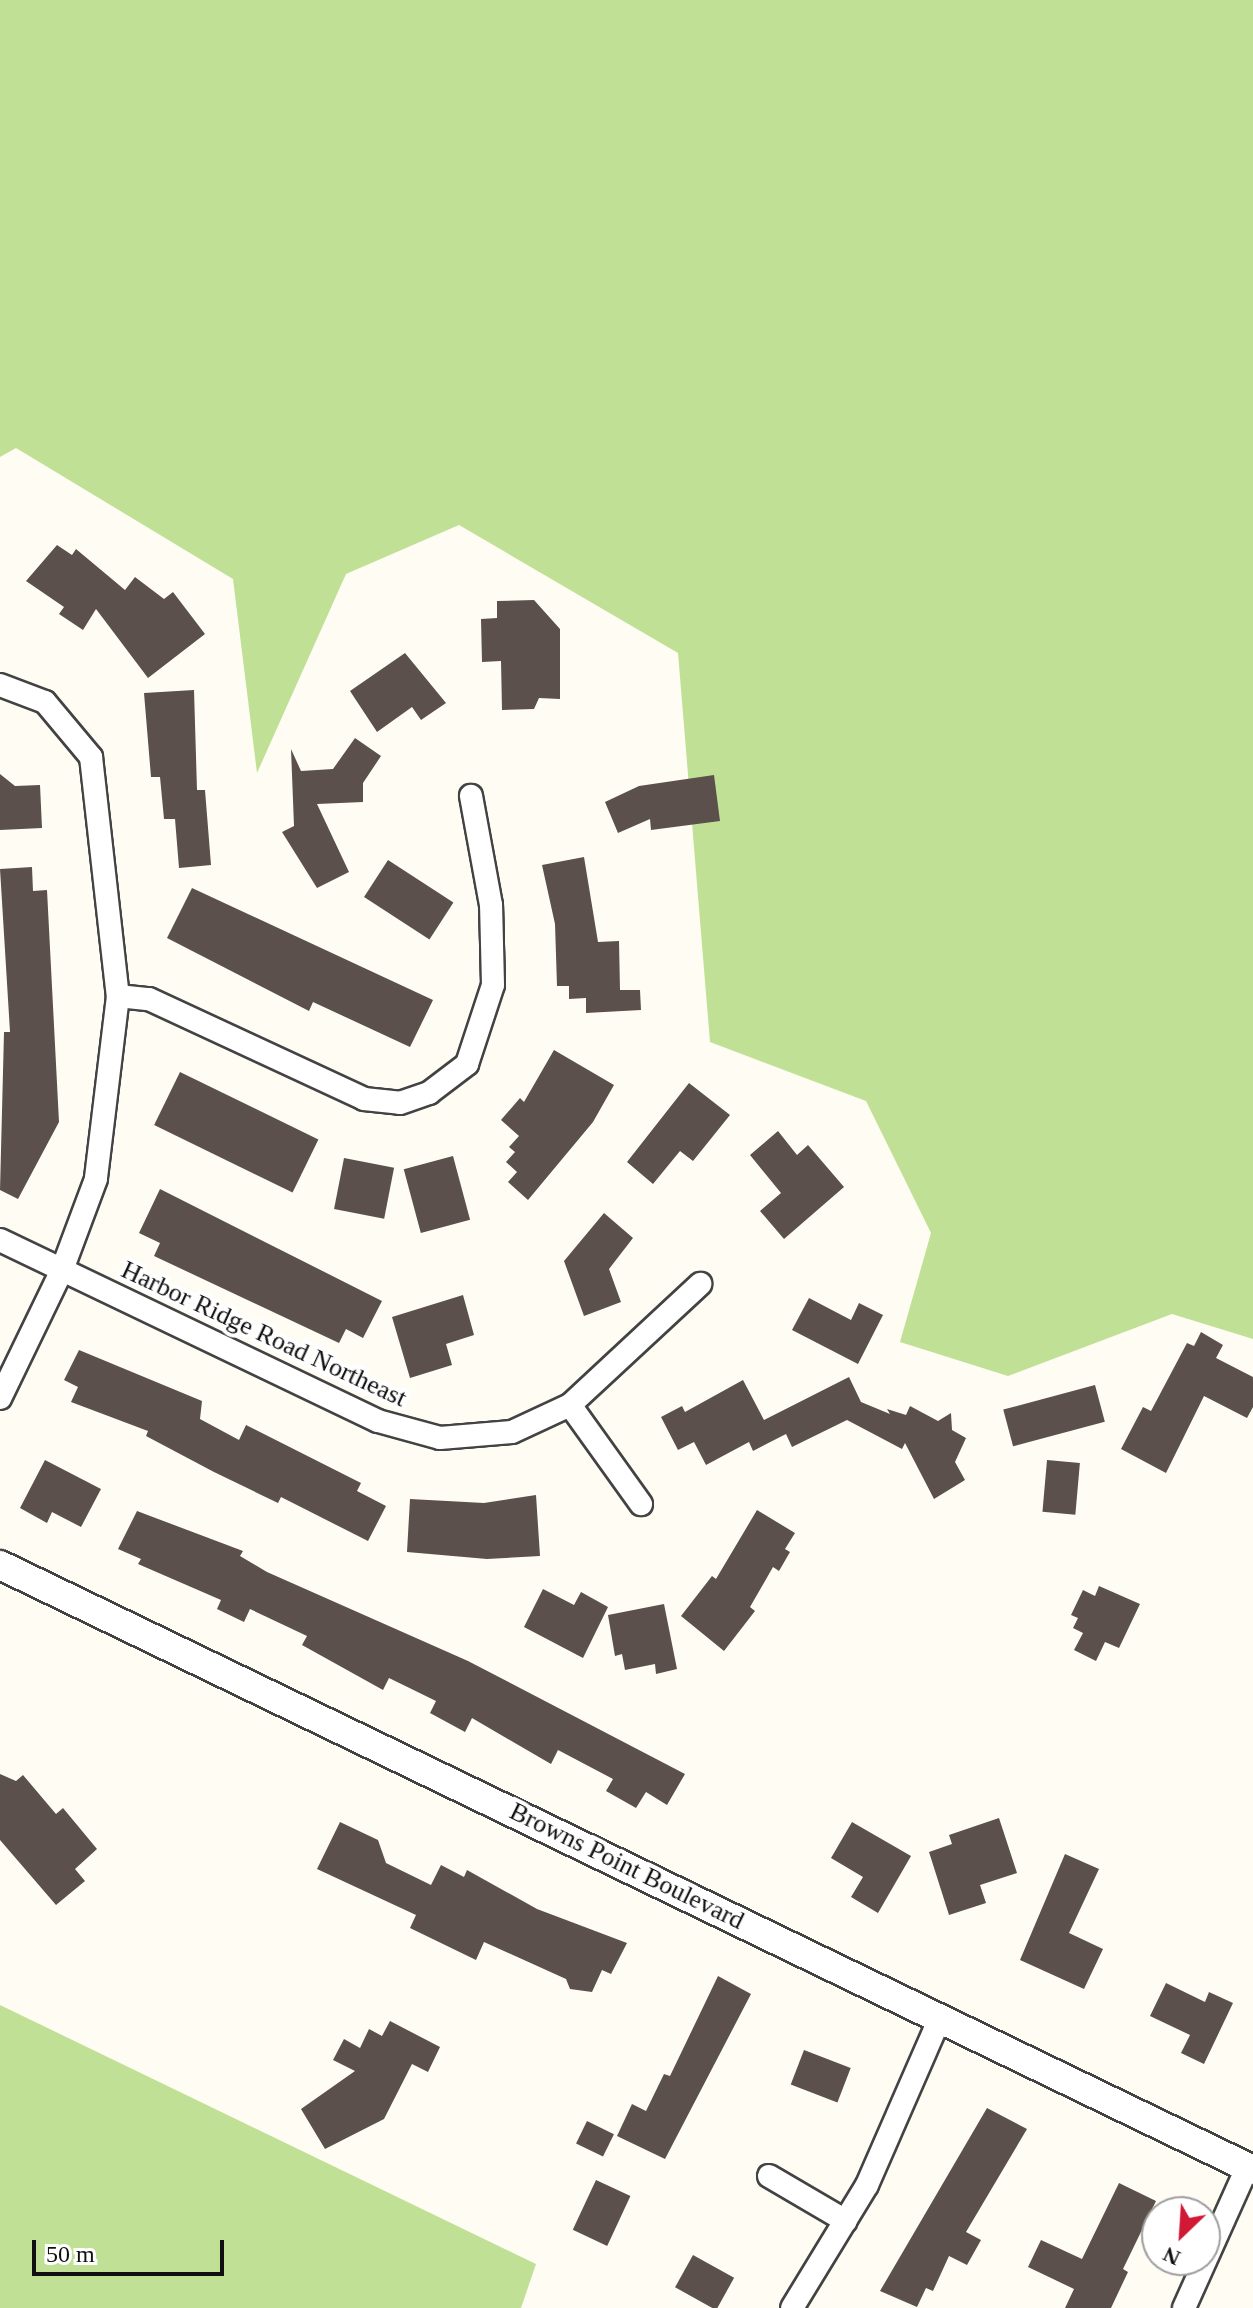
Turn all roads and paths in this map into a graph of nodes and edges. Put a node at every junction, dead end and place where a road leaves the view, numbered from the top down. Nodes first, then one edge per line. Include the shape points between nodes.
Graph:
1 (0, 685) edge
2 (471, 796) dead end
3 (118, 996) junction
4 (0, 1240) edge
5 (62, 1270) junction
6 (700, 1284) dead end
7 (0, 1398) edge
8 (570, 1405) junction
9 (641, 1504) dead end
10 (0, 1565) edge
11 (940, 2018) junction
12 (1250, 2169) edge
13 (769, 2176) dead end
14 (846, 2221) junction
15 (792, 2308) edge
16 (1184, 2308) edge

1 - 3 street via 45,702 91,757
2 - 3 street via 491,905 493,985 467,1064 429,1093 400,1103 364,1099 149,999
3 - 5 street via 103,1147
4 - 5 street, Harbor Ridge Road Northeast
5 - 7 street
5 - 8 street, Harbor Ridge Road Northeast via 402,1430 440,1438 492,1435
6 - 8 street, Harbor Ridge Road Northeast
8 - 9 street
10 - 11 street, Browns Point Boulevard
11 - 12 street, Browns Point Boulevard
11 - 14 street
12 - 16 street
13 - 14 street
14 - 15 street

